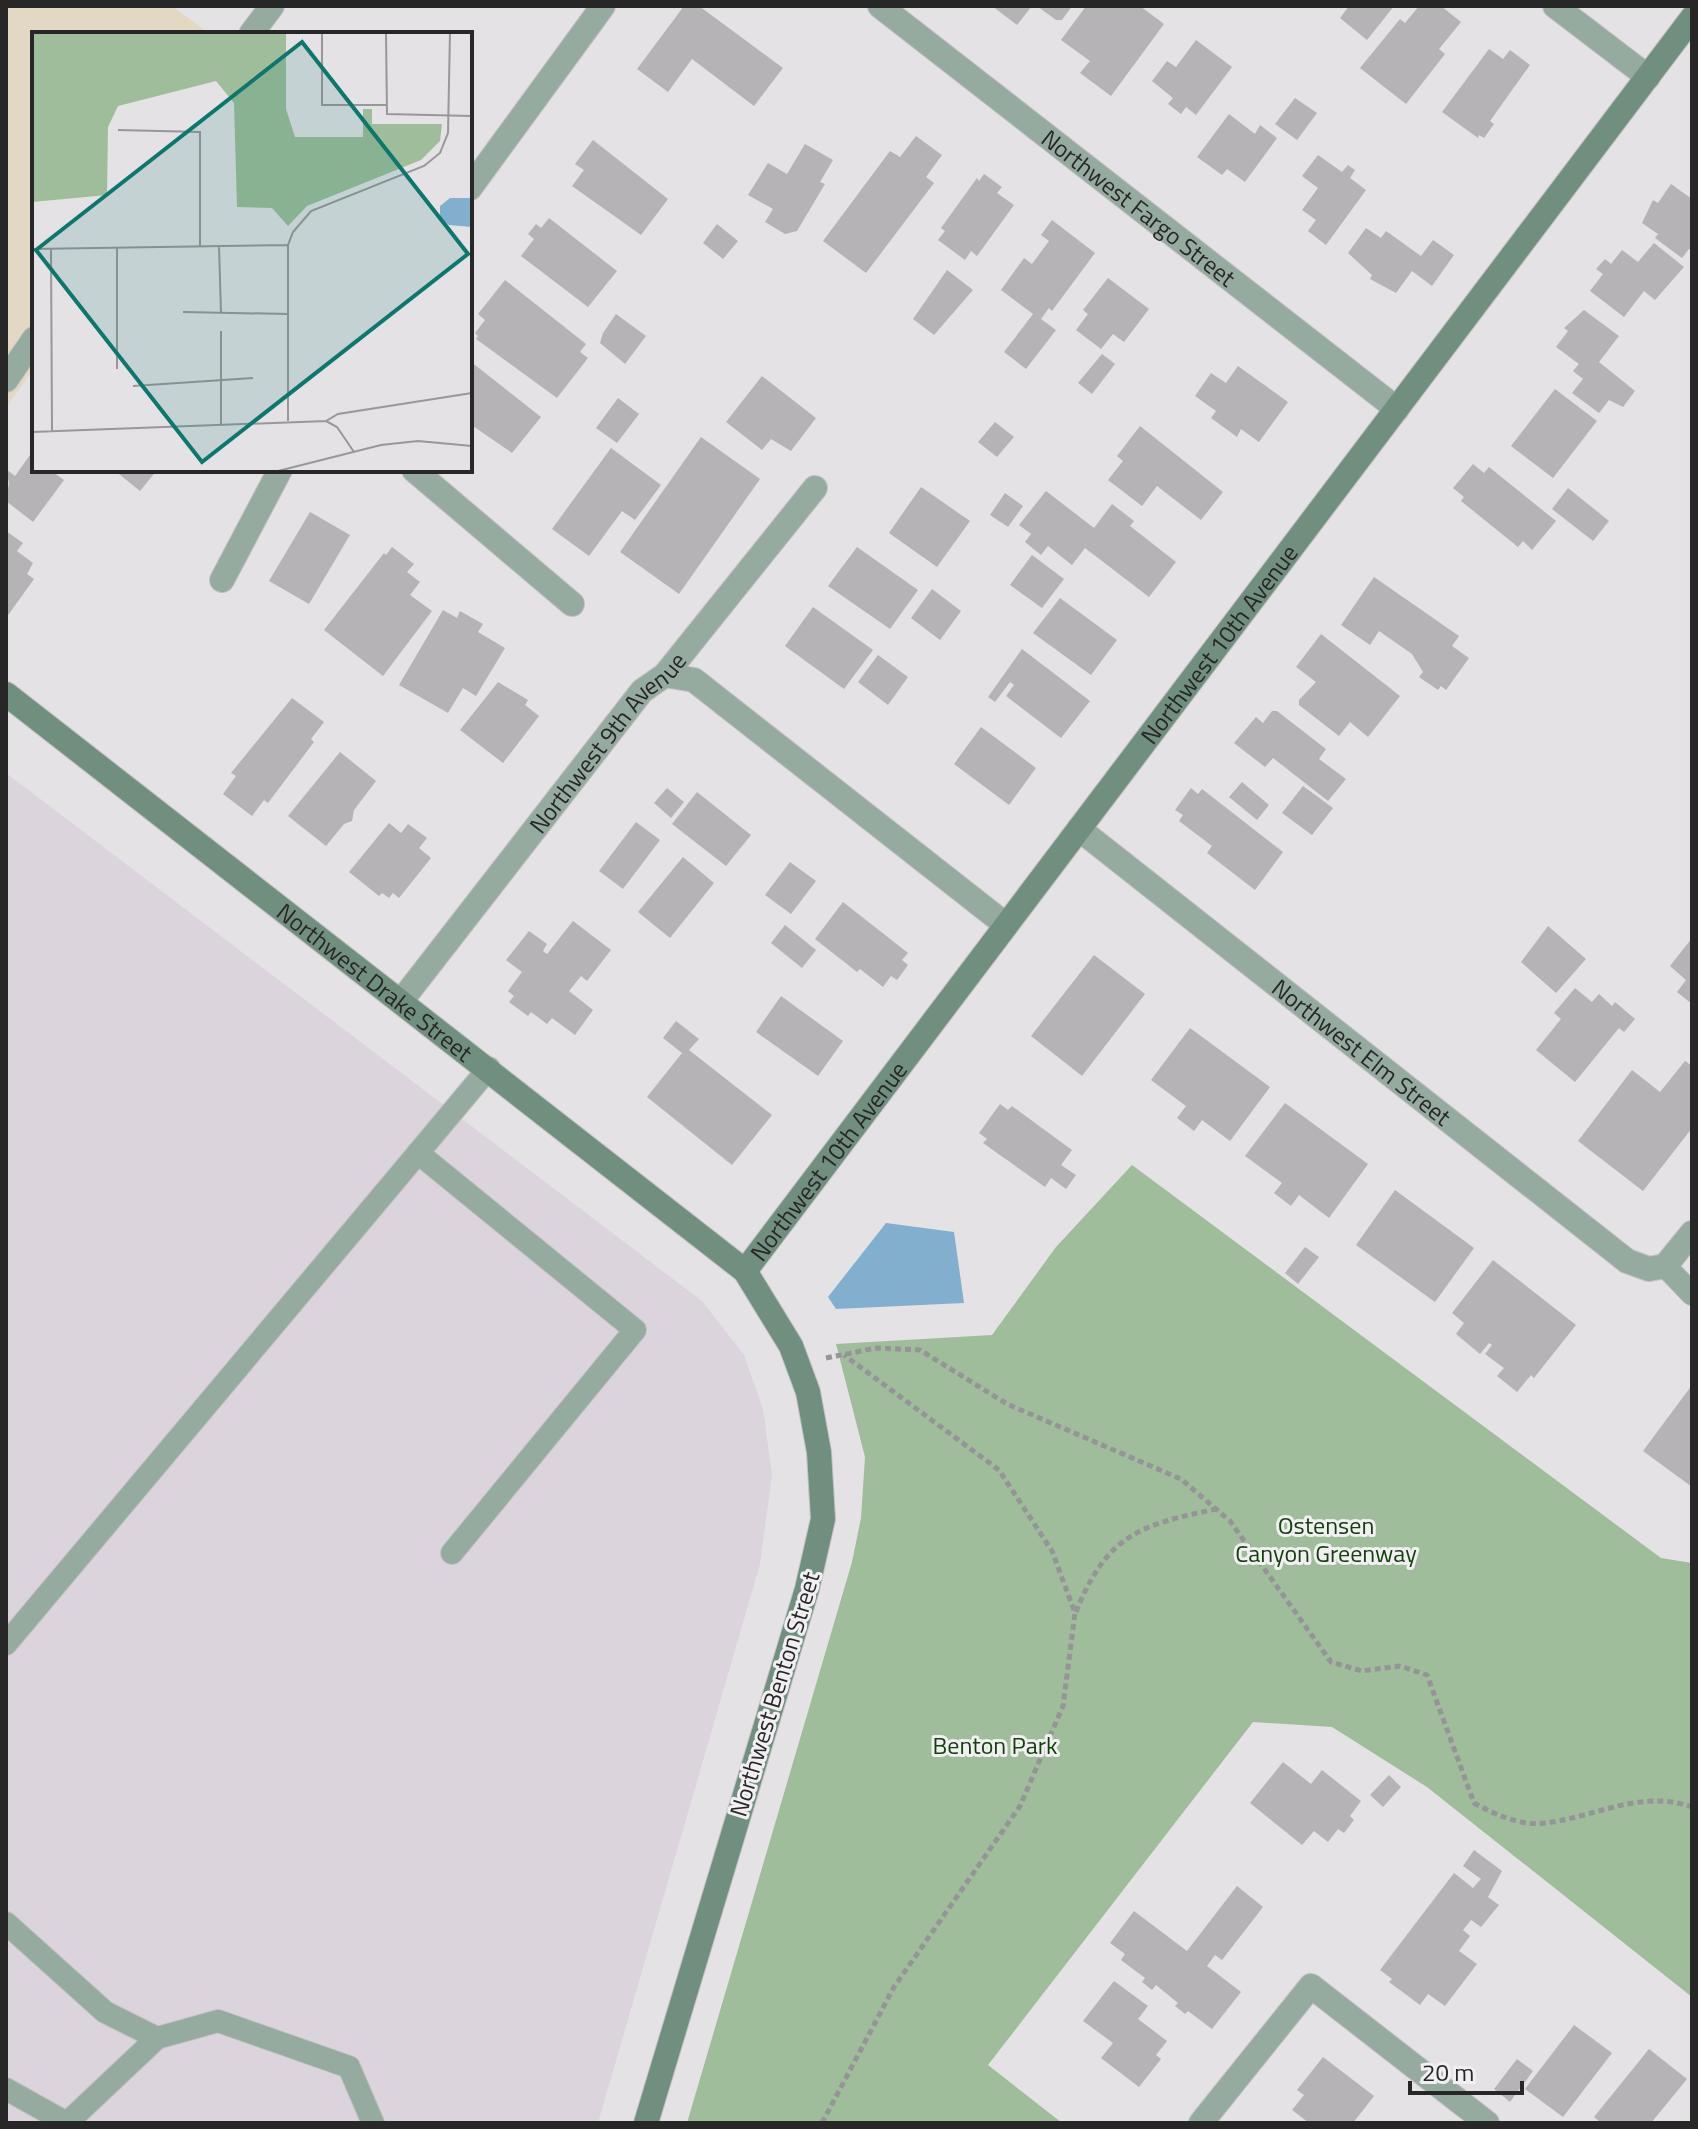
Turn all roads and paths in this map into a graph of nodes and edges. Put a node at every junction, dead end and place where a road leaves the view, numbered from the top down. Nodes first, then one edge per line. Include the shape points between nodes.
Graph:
1 (272, 6) edge
2 (603, 6) edge
3 (880, 6) edge
4 (1555, 6) edge
5 (1692, 18) edge
6 (252, 32) edge
7 (1648, 77) junction
8 (472, 185) edge
9 (32, 342) edge
10 (6, 380) edge
11 (1397, 409) junction
12 (279, 472) edge
13 (416, 472) edge
14 (815, 488) dead end
15 (222, 580) dead end
16 (572, 604) dead end
17 (665, 675) junction
18 (6, 694) edge
19 (1079, 829) junction
20 (1006, 925) junction
21 (402, 1000) junction
22 (489, 1068) junction
23 (418, 1153) junction
24 (1692, 1233) edge
25 (1657, 1268) junction
26 (745, 1271) junction
27 (1692, 1294) edge
28 (844, 1355) junction
29 (797, 1364) junction
30 (1216, 1509) junction
31 (452, 1553) dead end
32 (1075, 1613) junction
33 (6, 1644) edge
34 (1692, 1807) edge
35 (6, 1923) edge
36 (157, 2038) junction
37 (6, 2089) edge
38 (373, 2123) edge
39 (646, 2123) edge
40 (822, 2123) edge
41 (1201, 2123) edge
42 (1487, 2123) edge

1 - 6 street
2 - 8 street
3 - 11 street, Northwest Fargo Street
4 - 7 street
5 - 7 street, Northwest 10th Avenue
7 - 11 street, Northwest 10th Avenue
9 - 10 street
11 - 19 street, Northwest 10th Avenue
12 - 15 street
13 - 16 street
14 - 17 street, Northwest 9th Avenue
17 - 20 street via 694,680
17 - 21 street, Northwest 9th Avenue via 642,691
18 - 21 street, Northwest Drake Street
19 - 20 street, Northwest 10th Avenue
19 - 25 street, Northwest Elm Street via 1627,1261
20 - 26 street, Northwest 10th Avenue
21 - 22 street, Northwest Drake Street
22 - 23 lane
22 - 26 street, Northwest Drake Street
23 - 31 lane via 635,1330
23 - 33 lane
24 - 25 street
25 - 27 lane
26 - 29 street, Northwest Benton Street
28 - 29 path
28 - 30 path via 876,1348 920,1350 1007,1404 1181,1479
28 - 32 path via 999,1470 1052,1551
29 - 39 street, Northwest Benton Street via 819,1452 823,1519 807,1589
30 - 32 path via 1160,1520 1121,1541 1091,1575
30 - 34 path via 1331,1662 1362,1671 1400,1666 1427,1675 1474,1803 1501,1818 1544,1823 1664,1799
32 - 40 path via 1063,1706 1020,1806 894,1987
35 - 36 lane via 105,2012
36 - 37 lane via 67,2123
36 - 38 lane via 218,2021 349,2067
41 - 42 street via 1311,1986

